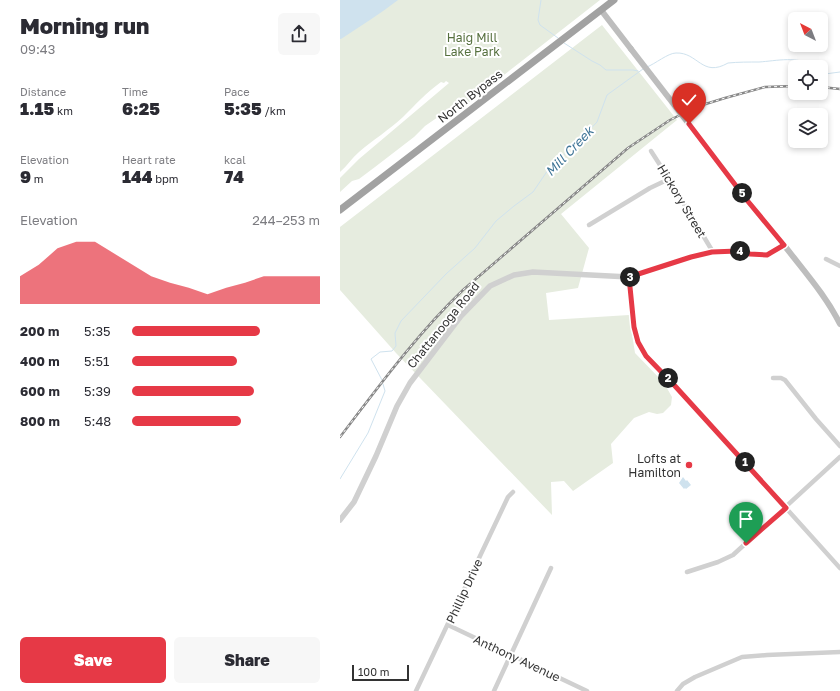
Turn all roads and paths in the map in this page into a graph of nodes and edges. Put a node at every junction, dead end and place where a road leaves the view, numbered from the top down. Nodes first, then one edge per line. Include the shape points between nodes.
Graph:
1 (614, 0) edge
2 (601, 10) junction
3 (651, 151) dead end
4 (669, 179) junction
5 (340, 210) edge
6 (589, 225) dead end
7 (784, 245) junction
8 (712, 252) junction
9 (826, 259) dead end
10 (840, 266) edge
11 (629, 277) junction
12 (840, 324) edge
13 (772, 378) dead end
14 (840, 446) edge
15 (840, 457) edge
16 (513, 492) dead end
17 (786, 508) junction
18 (340, 520) edge
19 (551, 568) dead end
20 (840, 568) edge
21 (687, 572) dead end
22 (448, 625) junction
23 (840, 652) edge
24 (510, 654) junction
25 (416, 691) edge
26 (494, 691) edge
27 (587, 691) edge
28 (677, 691) edge

1 - 2 highway, North Bypass
2 - 5 highway, North Bypass
2 - 7 main road, bridge
3 - 4 street, Hickory Street
4 - 6 street
4 - 8 street, Hickory Street
7 - 8 street, Chattanooga Road via 767,255 737,251
7 - 12 main road
8 - 11 street, Chattanooga Road
9 - 10 street
11 - 17 street via 634,327 638,342 646,356
11 - 18 street, Chattanooga Road via 533,272 514,275 490,286 461,316 410,383 354,502
13 - 14 street via 785,380
15 - 17 street
16 - 22 street, Phillip Drive via 508,497
17 - 20 street
17 - 21 street via 733,555
19 - 24 street
22 - 24 street, Anthony Avenue
22 - 25 street, Phillip Drive
23 - 28 street via 742,657 695,677
24 - 26 street
24 - 27 street, Anthony Avenue

